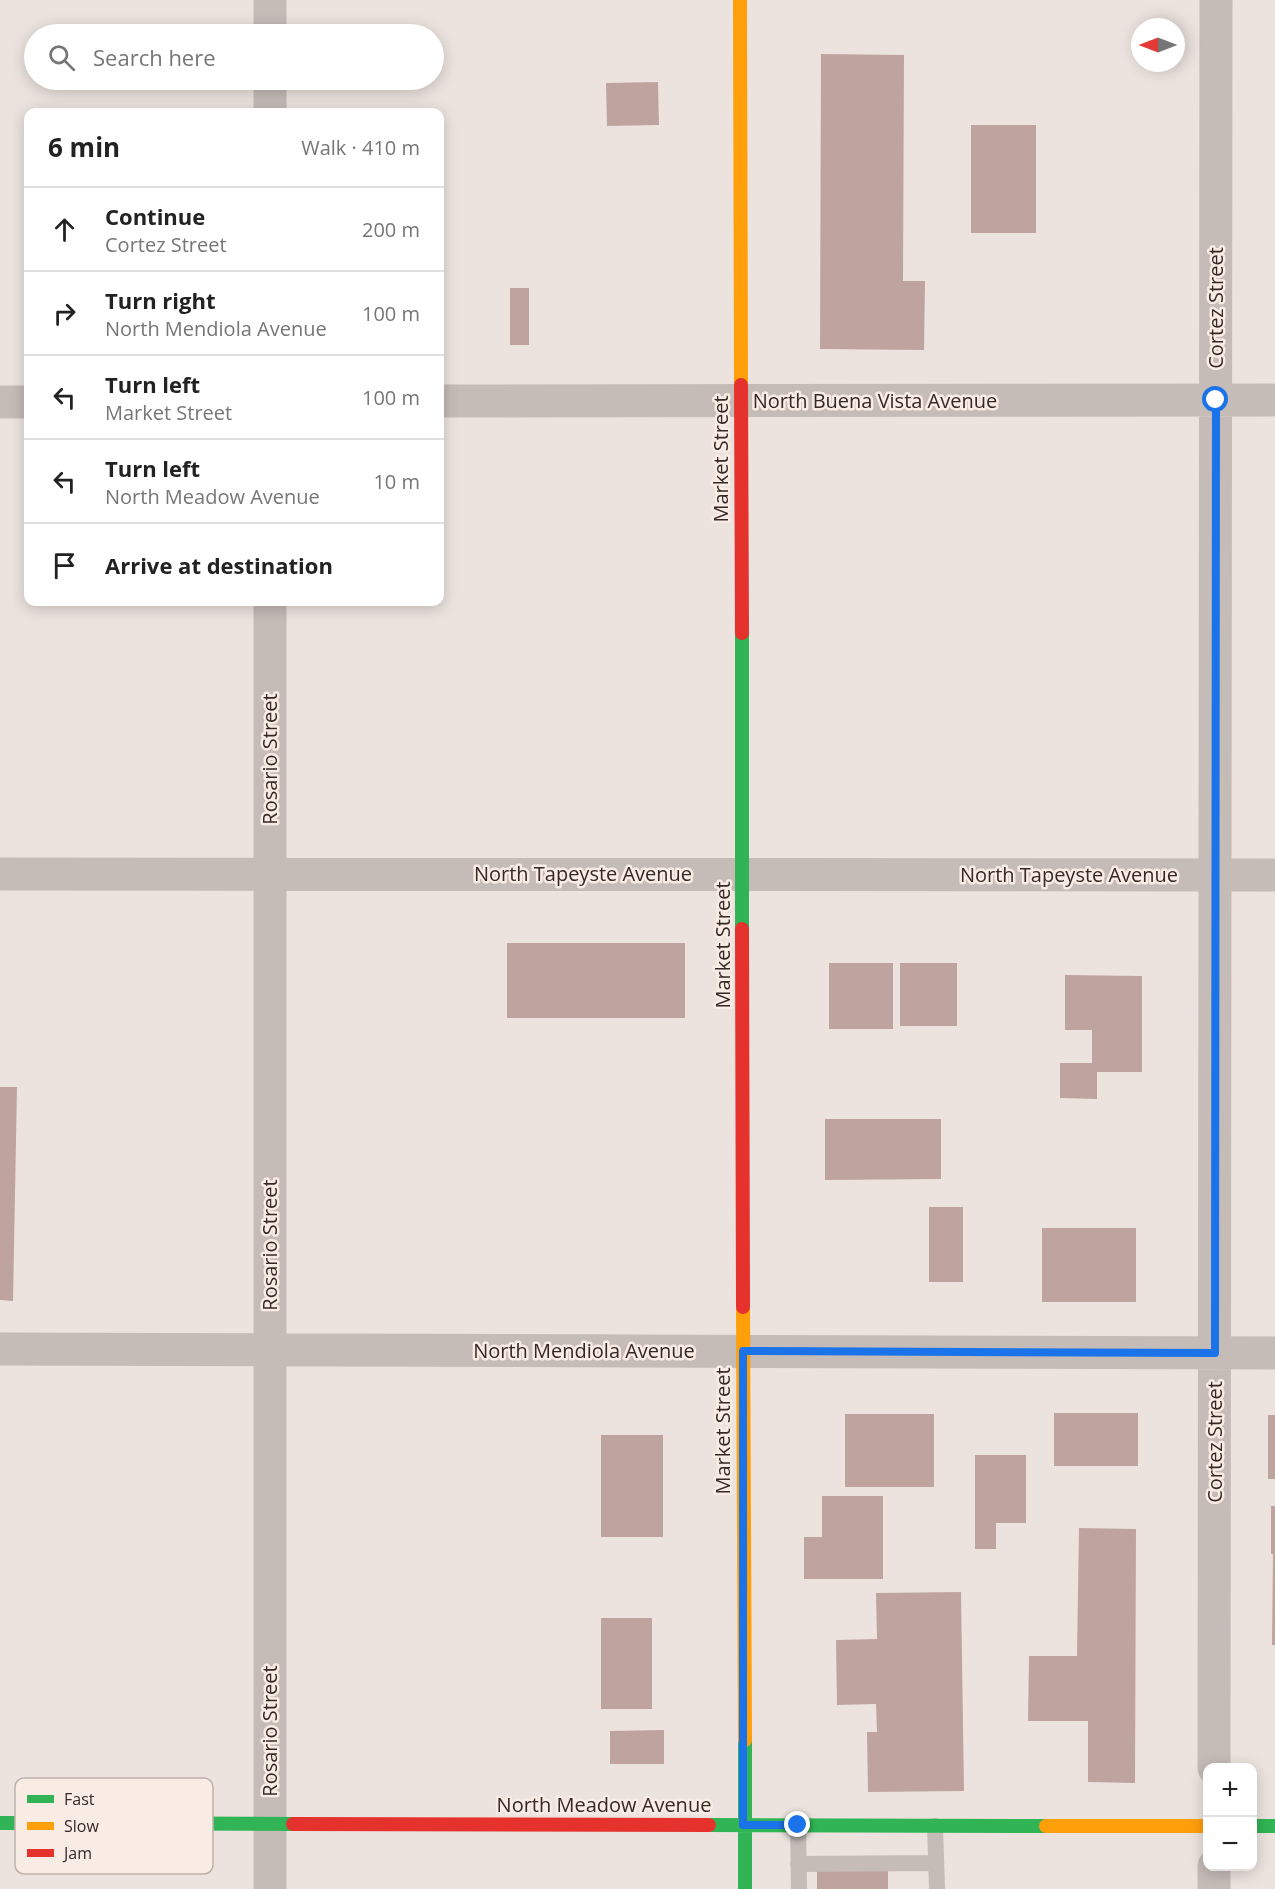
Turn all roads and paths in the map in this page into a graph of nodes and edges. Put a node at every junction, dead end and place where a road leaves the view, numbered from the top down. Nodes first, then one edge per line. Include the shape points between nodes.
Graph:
1 (270, 0) edge
2 (740, 0) edge
3 (1216, 0) edge
4 (270, 24) edge
5 (270, 90) edge
6 (270, 108) edge
7 (1216, 400) junction
8 (1275, 400) edge
9 (444, 401) edge
10 (741, 401) junction
11 (0, 402) edge
12 (24, 402) edge
13 (270, 606) edge
14 (270, 873) junction
15 (0, 874) edge
16 (742, 874) junction
17 (1216, 875) junction
18 (1275, 875) edge
19 (0, 1349) edge
20 (270, 1350) junction
21 (743, 1351) junction
22 (1215, 1353) junction
23 (1275, 1353) edge
24 (1214, 1763) edge
25 (0, 1823) edge
26 (15, 1823) edge
27 (213, 1824) edge
28 (270, 1824) junction
29 (743, 1825) junction
30 (798, 1825) junction
31 (935, 1826) junction
32 (1203, 1826) edge
33 (1257, 1826) edge
34 (1275, 1826) edge
35 (936, 1863) junction
36 (798, 1864) junction
37 (1214, 1871) edge
38 (270, 1889) edge
39 (745, 1889) edge
40 (799, 1889) edge
41 (937, 1889) edge
42 (1214, 1889) edge

1 - 4 street
2 - 10 street, Market Street
3 - 7 street, Cortez Street
5 - 6 street
7 - 8 street, North Buena Vista Avenue
7 - 10 street, North Buena Vista Avenue
7 - 17 street, Cortez Street
9 - 10 street, North Buena Vista Avenue
10 - 16 street, Market Street
11 - 12 street
13 - 14 street, Rosario Street
14 - 15 street, North Tapeyste Avenue
14 - 16 street, North Tapeyste Avenue
14 - 20 street, Rosario Street
16 - 17 street, North Tapeyste Avenue
16 - 21 street, Market Street
17 - 18 street, North Tapeyste Avenue
17 - 22 street, Cortez Street
19 - 20 street, North Mendiola Avenue
20 - 21 street, North Mendiola Avenue
20 - 28 street, Rosario Street
21 - 22 street, North Mendiola Avenue
21 - 29 street, Market Street
22 - 23 street, North Mendiola Avenue
22 - 24 street, Cortez Street
25 - 26 street, North Meadow Avenue
27 - 28 street, North Meadow Avenue
28 - 29 street, North Meadow Avenue
28 - 38 street, Rosario Street
29 - 30 street, North Meadow Avenue
29 - 39 street, Market Street
30 - 31 street, North Meadow Avenue
30 - 36 lane
31 - 32 street, North Meadow Avenue
31 - 35 lane
33 - 34 street
35 - 36 lane
35 - 41 lane
36 - 40 lane
37 - 42 street

